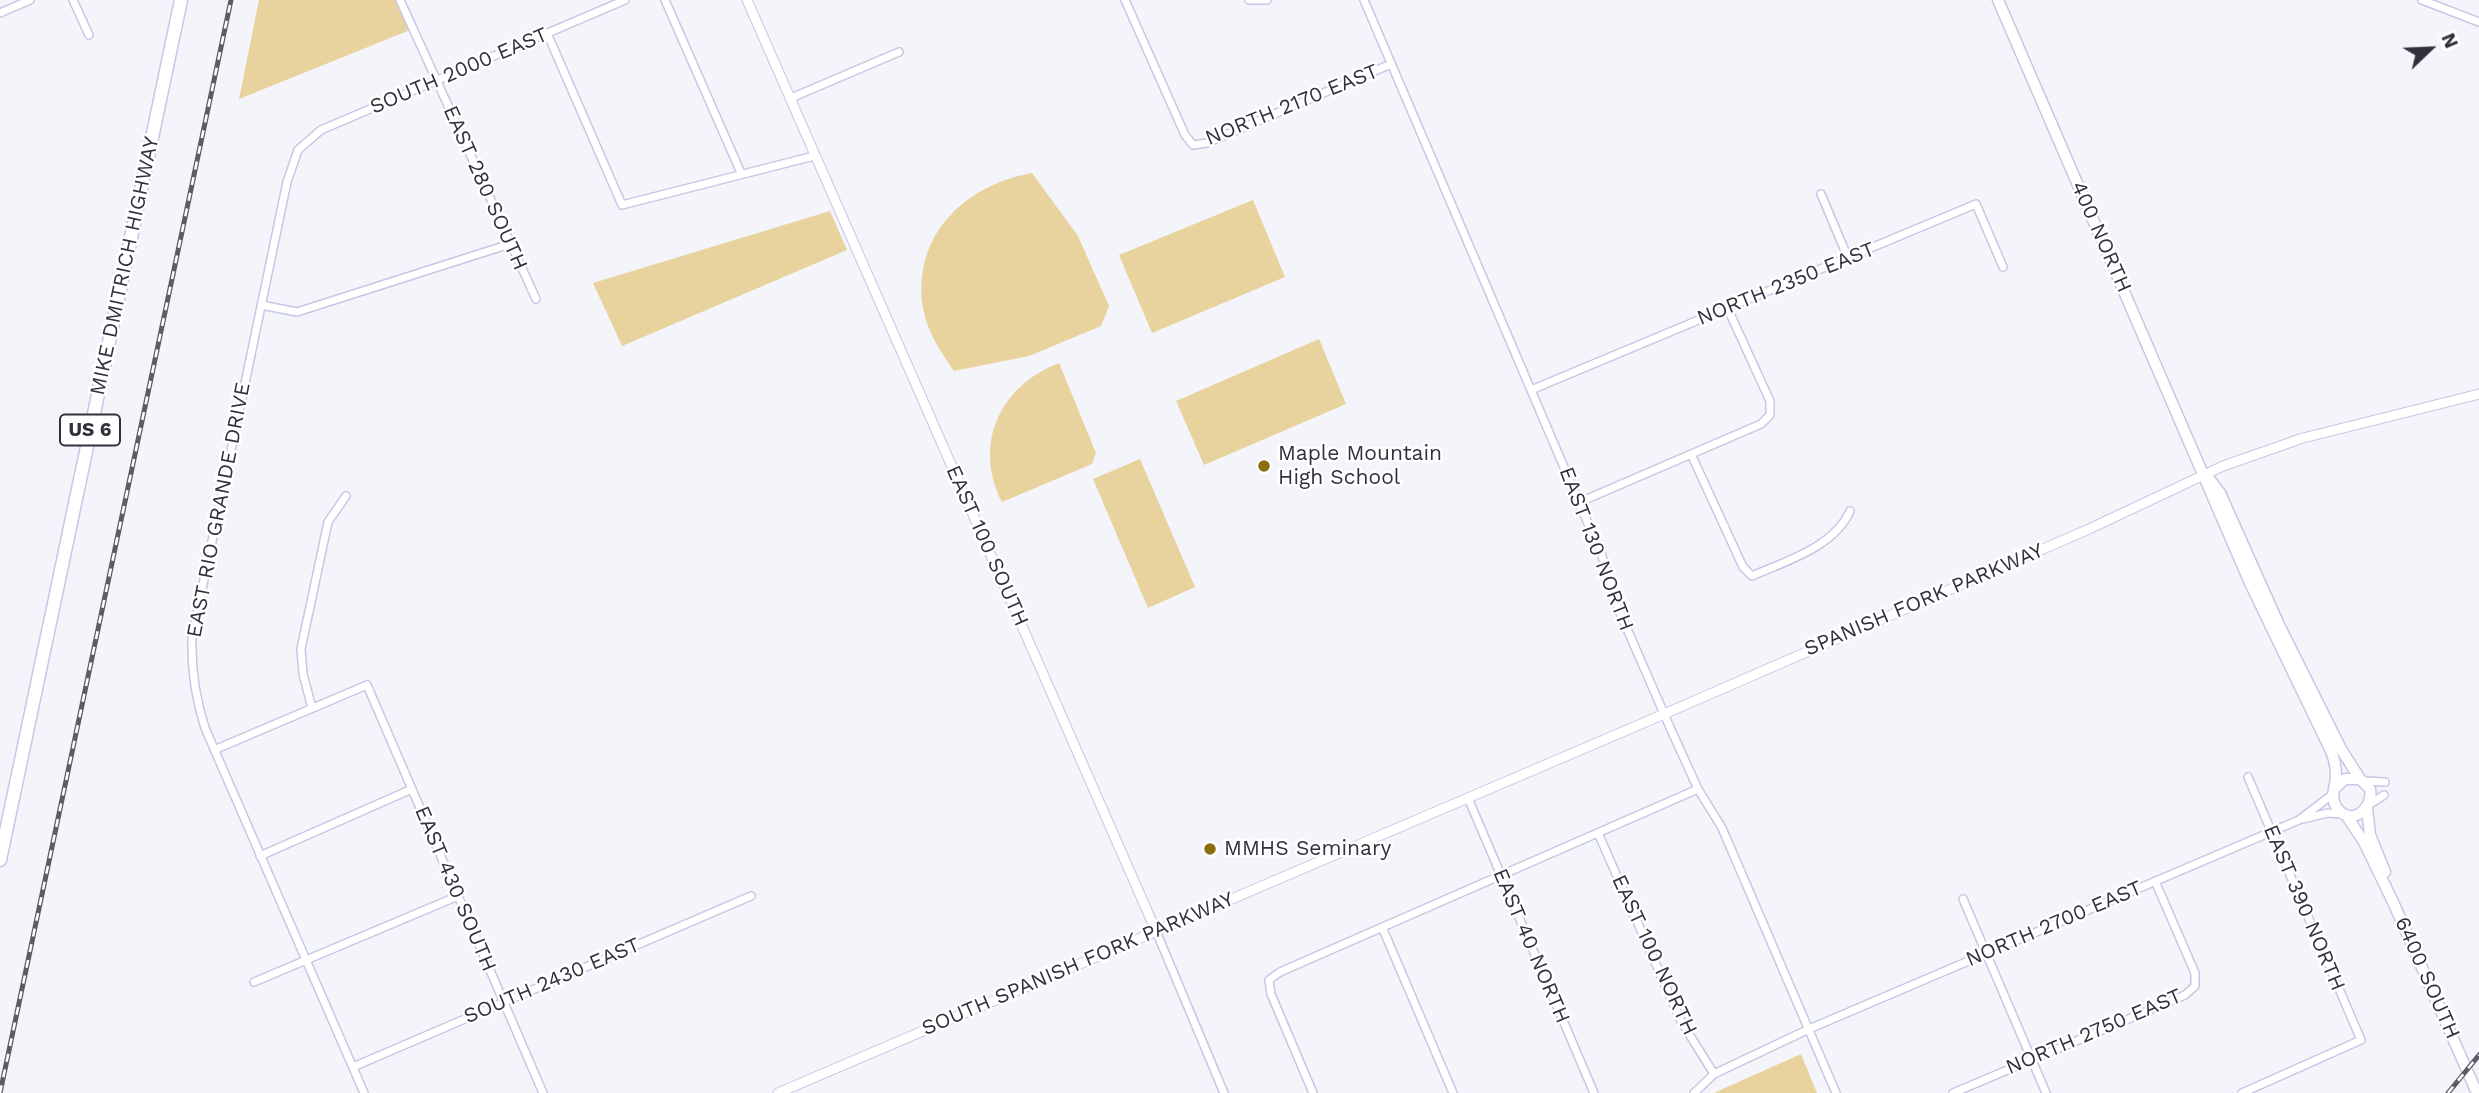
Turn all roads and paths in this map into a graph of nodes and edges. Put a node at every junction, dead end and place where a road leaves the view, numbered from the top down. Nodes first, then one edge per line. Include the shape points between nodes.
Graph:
1 (30, 0) edge
2 (73, 0) edge
3 (181, 0) edge
4 (400, 0) edge
5 (625, 0) edge
6 (665, 0) edge
7 (747, 0) edge
8 (1125, 0) edge
9 (1267, 0) edge
10 (1364, 0) edge
11 (1998, 0) edge
12 (2422, 0) edge
13 (1250, 1) edge
14 (0, 13) edge
15 (2479, 22) edge
16 (547, 33) junction
17 (89, 34) dead end
18 (899, 52) dead end
19 (1391, 64) junction
20 (437, 80) junction
21 (790, 98) junction
22 (298, 150) joint
23 (814, 156) junction
24 (741, 173) junction
25 (1821, 194) dead end
26 (510, 244) junction
27 (1849, 258) junction
28 (2003, 267) dead end
29 (536, 299) dead end
30 (261, 305) junction
31 (1727, 307) junction
32 (1531, 390) junction
33 (2479, 394) edge
34 (1691, 454) junction
35 (2205, 474) junction
36 (346, 496) dead end
37 (1580, 502) junction
38 (1850, 511) dead end
39 (313, 708) junction
40 (1665, 712) junction
41 (215, 750) junction
42 (2248, 777) dead end
43 (2362, 780) junction
44 (2385, 782) dead end
45 (412, 789) junction
46 (1698, 789) junction
47 (2334, 791) junction
48 (2384, 795) dead end
49 (1468, 799) junction
50 (2368, 806) junction
51 (2345, 814) junction
52 (2299, 820) junction
53 (2272, 832) junction
54 (1598, 833) junction
55 (1379, 835) joint
56 (260, 856) junction
57 (0, 860) edge
58 (1501, 875) junction
59 (2155, 881) junction
60 (458, 896) junction
61 (751, 896) dead end
62 (1963, 899) dead end
63 (2393, 902) junction
64 (1382, 927) junction
65 (1156, 931) junction
66 (1986, 953) junction
67 (306, 961) junction
68 (254, 982) dead end
69 (504, 1000) junction
70 (1809, 1029) junction
71 (2031, 1059) junction
72 (353, 1067) junction
73 (1714, 1074) junction
74 (364, 1093) edge
75 (543, 1093) edge
76 (778, 1093) edge
77 (1224, 1093) edge
78 (1313, 1093) edge
79 (1453, 1093) edge
80 (1594, 1093) edge
81 (1694, 1093) edge
82 (1836, 1093) edge
83 (1953, 1093) edge
84 (2046, 1093) edge
85 (2242, 1093) edge
86 (2477, 1093) edge

1 - 14 street
2 - 17 street
3 - 57 highway, MIKE DMITRICH HIGHWAY / US 6
4 - 20 street, EAST 280 SOUTH
5 - 16 street, SOUTH 2000 EAST
6 - 24 street
7 - 21 street, EAST 100 SOUTH
8 - 19 street, NORTH 2170 EAST via 1193,145
9 - 13 street
10 - 19 street, EAST 130 NORTH
11 - 35 main road, 400 NORTH
12 - 15 street
16 - 20 street, SOUTH 2000 EAST
16 - 24 street via 622,205
18 - 21 street
19 - 32 street, EAST 130 NORTH
20 - 22 street, SOUTH 2000 EAST via 321,130
20 - 26 street, EAST 280 SOUTH
21 - 23 street, EAST 100 SOUTH
22 - 30 street, EAST RIO GRANDE DRIVE
23 - 24 street
23 - 65 street, EAST 100 SOUTH
25 - 27 street
26 - 29 street, EAST 280 SOUTH
26 - 30 street via 297,312
27 - 28 street, NORTH 2350 EAST via 1976,204
27 - 31 street, NORTH 2350 EAST
30 - 41 street, EAST RIO GRANDE DRIVE via 192,637 195,698
31 - 32 street, NORTH 2350 EAST
31 - 34 street via 1770,401 1770,415 1761,424
32 - 37 street, EAST 130 NORTH
33 - 35 street, SPANISH FORK PARKWAY via 2291,442
34 - 37 street
34 - 38 street via 1743,567 1752,576 1805,554 1843,526
35 - 40 street, SPANISH FORK PARKWAY via 2089,529
35 - 43 main road, 400 NORTH via 2220,493 2341,750
35 - 47 main road, 400 NORTH via 2261,608 2330,749 2336,770
36 - 39 street via 328,522 301,649
37 - 40 street, EAST 130 NORTH via 1617,606
39 - 41 street
39 - 45 street, EAST 430 SOUTH via 367,685
40 - 46 street, EAST 130 NORTH
40 - 49 street, SPANISH FORK PARKWAY
41 - 56 street, EAST RIO GRANDE DRIVE
42 - 53 street, EAST 390 NORTH
43 - 44 street
43 - 47 main road via 2345,779
43 - 50 main road via 2370,789
45 - 56 street
45 - 60 street, EAST 430 SOUTH
46 - 54 street
46 - 70 street, EAST 130 NORTH via 1722,828
47 - 51 main road via 2334,804
47 - 52 street, NORTH 2700 EAST
48 - 50 street
49 - 55 street, SPANISH FORK PARKWAY
49 - 58 street, EAST 40 NORTH
50 - 51 main road via 2360,814
50 - 63 main road, 6400 SOUTH via 2368,828
51 - 52 street, NORTH 2700 EAST
51 - 63 main road, 6400 SOUTH
52 - 53 street, NORTH 2700 EAST
53 - 59 street, NORTH 2700 EAST
53 - 85 street, EAST 390 NORTH via 2361,1040
54 - 58 street
54 - 73 street, EAST 100 NORTH via 1681,1021
55 - 65 street, SOUTH SPANISH FORK PARKWAY
56 - 67 street, EAST RIO GRANDE DRIVE
58 - 64 street
58 - 80 street, EAST 40 NORTH
59 - 66 street, NORTH 2700 EAST
59 - 71 street, NORTH 2750 EAST via 2195,973 2196,986 2185,995
60 - 67 street
60 - 69 street, EAST 430 SOUTH
61 - 69 street, SOUTH 2430 EAST
62 - 66 street
63 - 86 main road, 6400 SOUTH
64 - 78 street via 1269,979
64 - 79 street
65 - 76 street, SOUTH SPANISH FORK PARKWAY
65 - 77 street, EAST 100 SOUTH
66 - 70 street, NORTH 2700 EAST
66 - 71 street
67 - 68 street
67 - 72 street, EAST RIO GRANDE DRIVE
69 - 72 street, SOUTH 2430 EAST
69 - 75 street, EAST 430 SOUTH
70 - 73 street, NORTH 2700 EAST
70 - 82 street, EAST 130 NORTH
71 - 83 street, NORTH 2750 EAST
71 - 84 street
72 - 74 street, EAST RIO GRANDE DRIVE
73 - 81 street, NORTH 2700 EAST

